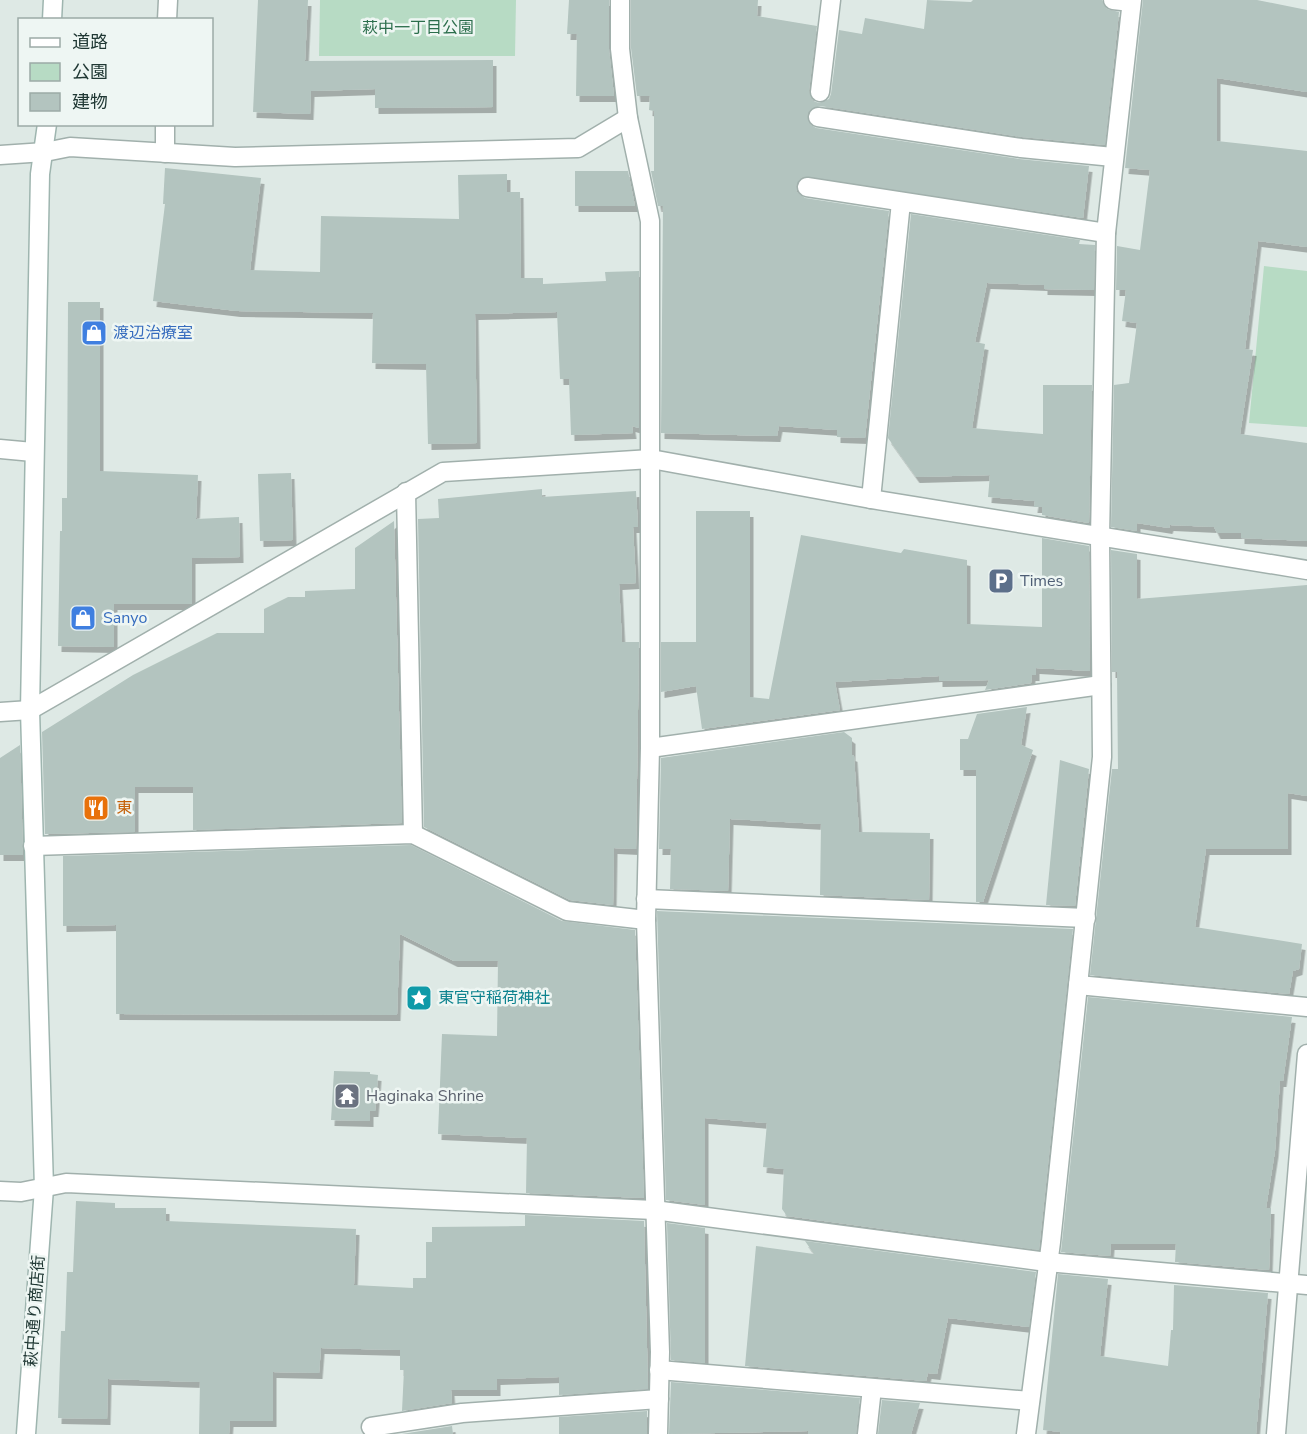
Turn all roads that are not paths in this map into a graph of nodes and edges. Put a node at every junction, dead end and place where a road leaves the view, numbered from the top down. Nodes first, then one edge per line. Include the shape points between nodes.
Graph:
1 (53, 0) edge
2 (168, 0) edge
3 (620, 0) edge
4 (831, 0) edge
5 (1125, 1) edge
6 (52, 18) edge
7 (167, 18) edge
8 (820, 92) dead end
9 (628, 117) junction
10 (818, 117) dead end
11 (47, 126) edge
12 (165, 126) edge
13 (45, 152) junction
14 (165, 153) junction
15 (0, 155) edge
16 (1113, 157) junction
17 (807, 187) dead end
18 (901, 202) junction
19 (1106, 233) junction
20 (0, 449) edge
21 (33, 452) junction
22 (651, 459) junction
23 (406, 492) junction
24 (871, 499) junction
25 (1100, 537) junction
26 (1307, 570) edge
27 (1101, 685) junction
28 (30, 710) junction
29 (0, 712) edge
30 (650, 748) junction
31 (413, 834) junction
32 (33, 846) junction
33 (646, 899) junction
34 (1086, 918) junction
35 (646, 920) junction
36 (1078, 985) junction
37 (1307, 1007) edge
38 (1307, 1054) edge
39 (44, 1188) junction
40 (0, 1191) edge
41 (654, 1210) junction
42 (1047, 1262) junction
43 (1287, 1283) junction
44 (1307, 1285) edge
45 (659, 1370) junction
46 (872, 1388) junction
47 (659, 1399) junction
48 (1030, 1401) junction
49 (371, 1427) dead end
50 (26, 1434) edge
51 (658, 1434) edge
52 (867, 1434) edge
53 (1026, 1434) edge
54 (1276, 1434) edge

1 - 6 street
2 - 7 street
3 - 9 street via 620,49
4 - 8 street
5 - 16 street
9 - 14 street via 578,148 235,157
9 - 22 street via 650,221
10 - 16 street via 1021,148
11 - 13 street, 萩中通り商店街
12 - 14 street
13 - 14 street via 70,147
13 - 15 street
13 - 21 street, 萩中通り商店街 via 40,174
16 - 19 street
17 - 18 street
18 - 19 street
18 - 24 street
19 - 25 street
20 - 21 street
21 - 28 street, 萩中通り商店街
22 - 23 street via 443,472
22 - 24 street
22 - 30 street
23 - 28 street
23 - 31 street
24 - 25 street
25 - 26 street
25 - 27 street
27 - 30 street
27 - 34 street via 1102,757
28 - 29 street
28 - 32 street, 萩中通り商店街
30 - 33 street
31 - 32 street
31 - 35 street via 567,911
32 - 39 street, 萩中通り商店街
33 - 34 street
33 - 35 street
34 - 36 street
35 - 41 street
36 - 37 street
36 - 42 street
38 - 43 street
39 - 40 street
39 - 41 street via 66,1183
39 - 50 street, 萩中通り商店街
41 - 42 street
41 - 45 street
42 - 43 street
42 - 48 street
43 - 44 street
43 - 54 street
45 - 46 street
45 - 47 street
46 - 48 street
46 - 52 street
47 - 49 street via 462,1413
47 - 51 street
48 - 53 street

